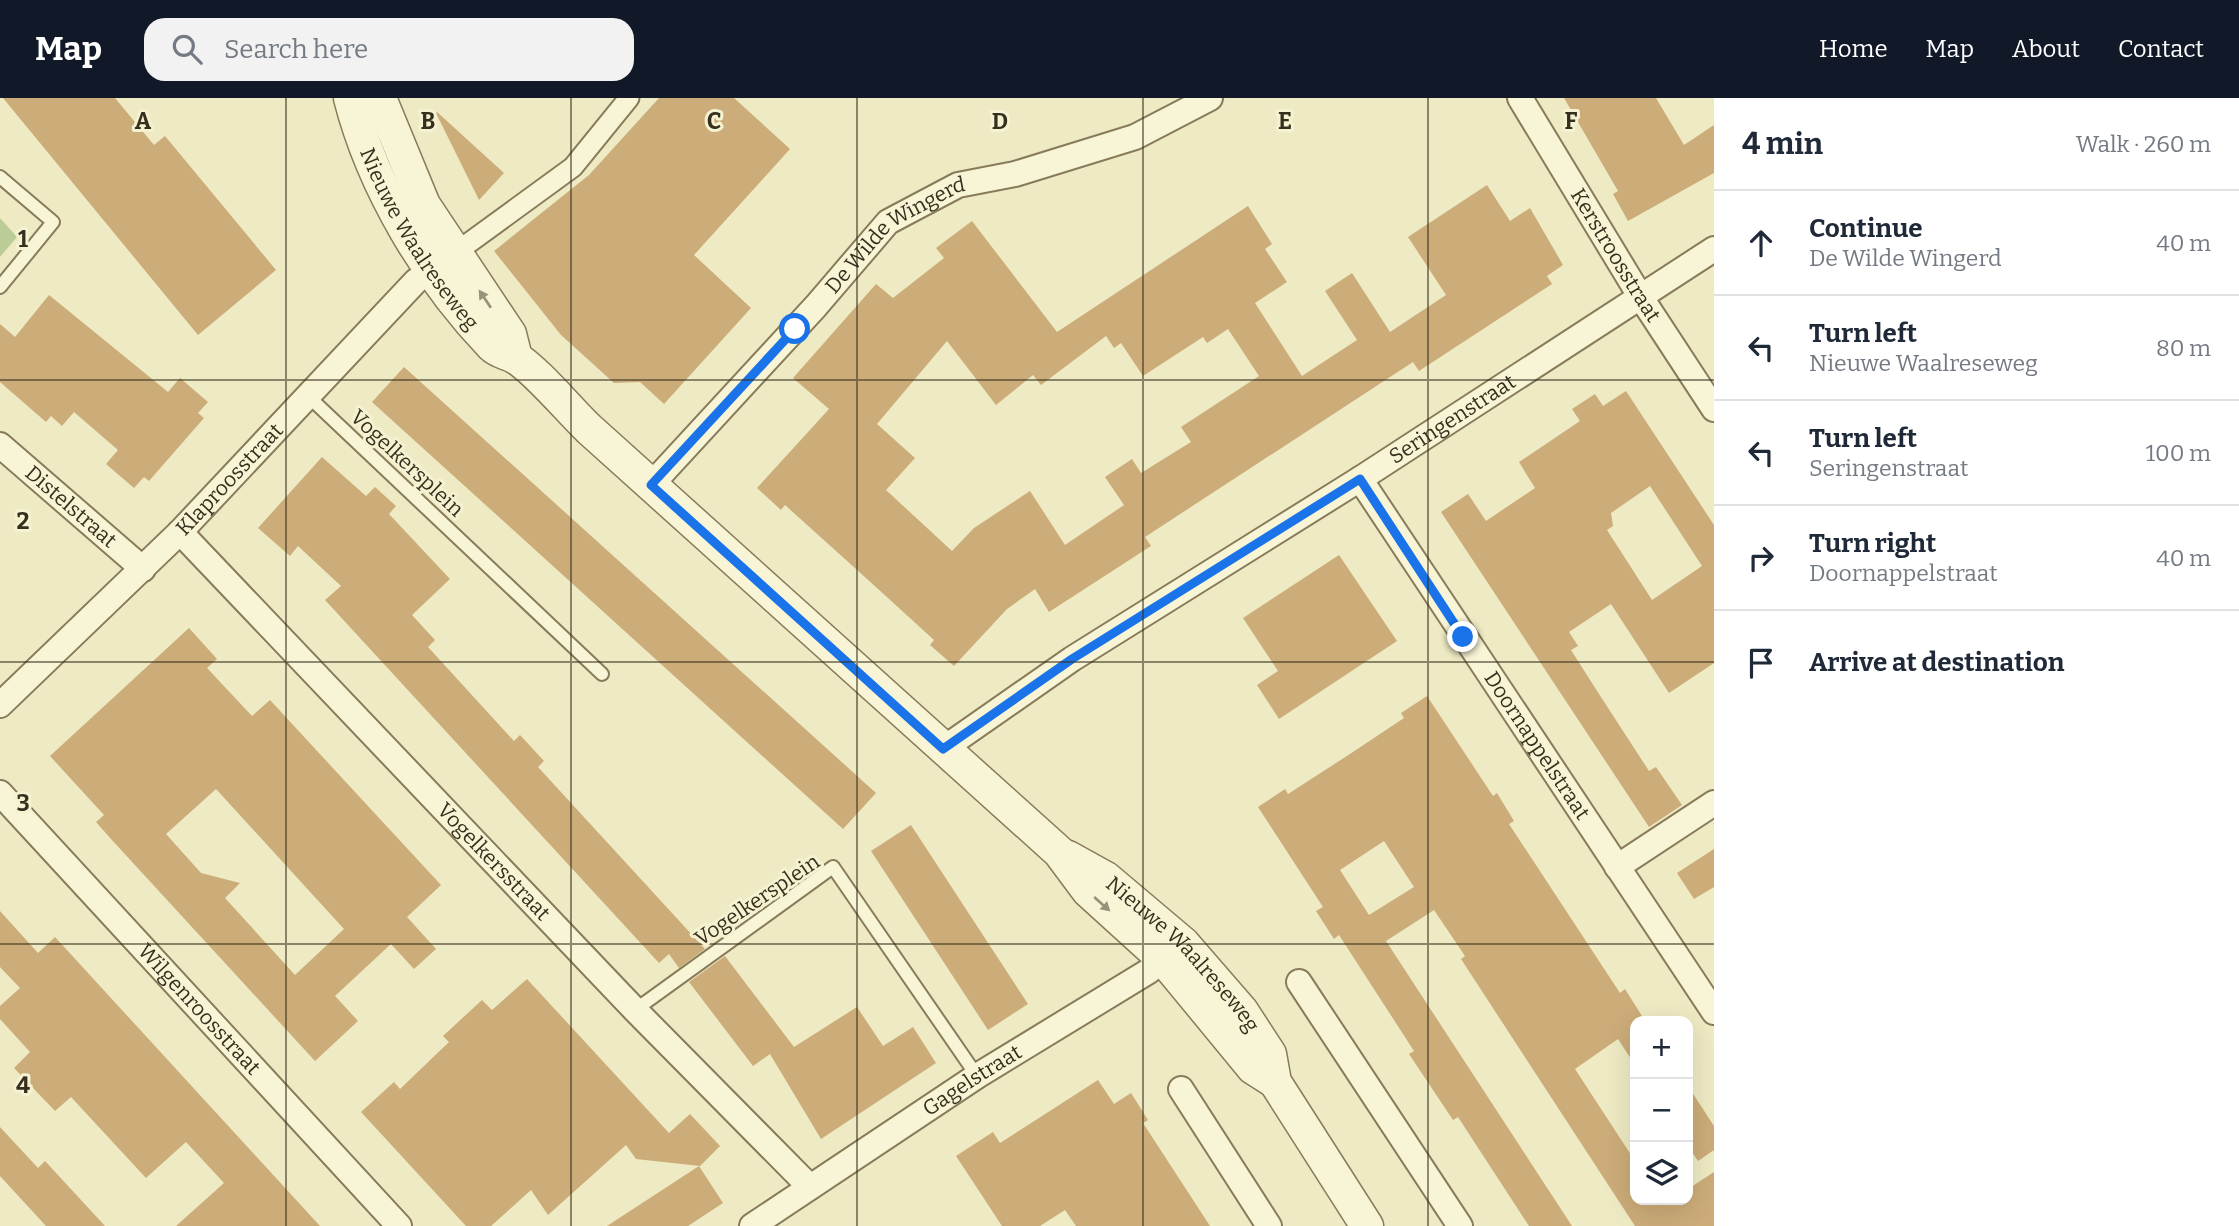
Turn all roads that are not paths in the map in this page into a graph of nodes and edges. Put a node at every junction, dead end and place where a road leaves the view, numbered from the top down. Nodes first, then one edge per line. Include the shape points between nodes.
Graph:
1 (349, 98) edge
2 (380, 98) edge
3 (629, 98) edge
4 (1210, 98) edge
5 (1520, 98) edge
6 (0, 177) edge
7 (1714, 249) edge
8 (434, 268) junction
9 (0, 287) edge
10 (1640, 296) junction
11 (308, 396) junction
12 (1714, 409) edge
13 (0, 445) edge
14 (1360, 479) junction
15 (651, 485) junction
16 (180, 532) junction
17 (143, 569) junction
18 (602, 674) dead end
19 (2, 700) edge
20 (943, 749) junction
21 (0, 793) edge
22 (1714, 803) edge
23 (1617, 867) junction
24 (1173, 952) junction
25 (1299, 982) dead end
26 (635, 1010) junction
27 (1714, 1012) edge
28 (977, 1076) junction
29 (1181, 1089) dead end
30 (810, 1187) junction
31 (759, 1224) edge
32 (399, 1226) edge
33 (1269, 1226) edge
34 (1367, 1226) edge
35 (1460, 1226) edge

1 - 8 street, Nieuwe Waalreseweg via 393,207
2 - 8 street, Nieuwe Waalreseweg via 424,205
3 - 8 street, Nieuwe Waalreseweg via 573,167
4 - 15 street, De Wilde Wingerd via 1135,136 1015,174 958,185 888,222
5 - 10 street, Kerstroosstraat
6 - 9 lane via 52,222
7 - 10 street, Seringenstraat
8 - 11 street, Klaproosstraat
8 - 15 street, Nieuwe Waalreseweg via 510,334 516,358
10 - 12 street, Kerstroosstraat
10 - 14 street, Seringenstraat
11 - 16 street, Klaproosstraat
11 - 18 lane, Vogelkersplein
13 - 17 street, Distelstraat
14 - 20 street, Seringenstraat via 1072,659
14 - 23 street, Doornappelstraat
15 - 20 street, Nieuwe Waalreseweg
16 - 17 street, Klaproosstraat
16 - 26 street, Vogelkersstraat
17 - 19 street, Klaproosstraat
20 - 24 street, Nieuwe Waalreseweg via 1059,852 1106,878
21 - 32 street, Wilgenroosstraat
22 - 23 street
23 - 27 street, Doornappelstraat
24 - 28 street, Gagelstraat
24 - 34 street, Nieuwe Waalreseweg via 1242,1011 1270,1054 1275,1082
25 - 35 street
26 - 28 lane, Vogelkersplein via 833,867
26 - 30 street, Vogelkersstraat
28 - 30 street, Gagelstraat
29 - 33 street
30 - 31 street, Gagelstraat

